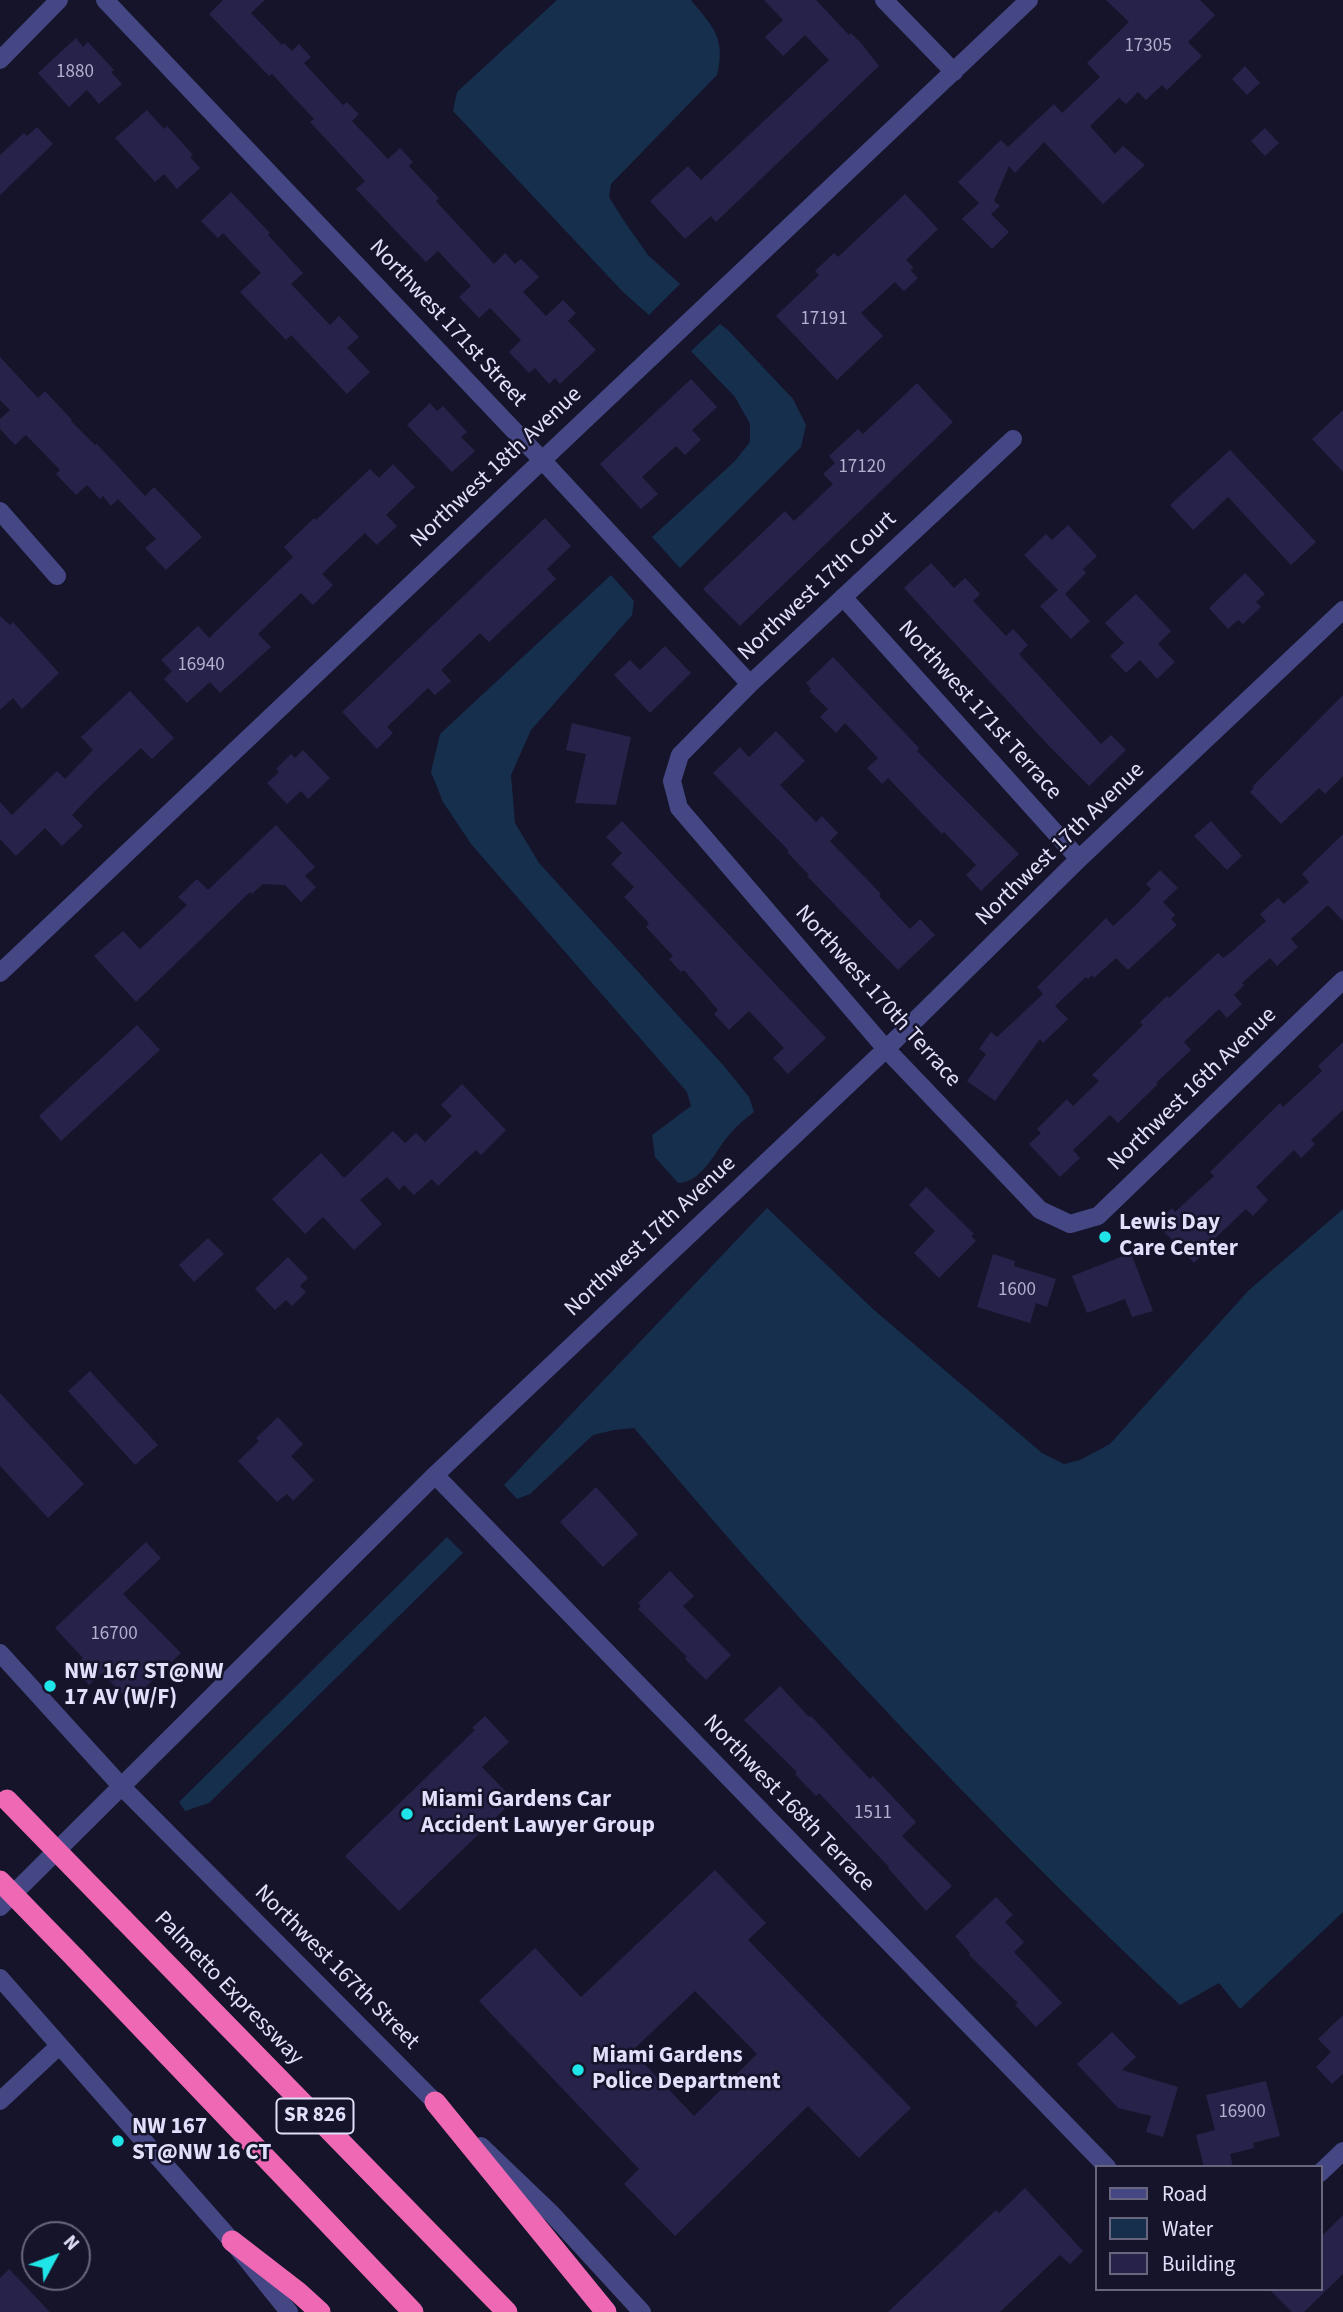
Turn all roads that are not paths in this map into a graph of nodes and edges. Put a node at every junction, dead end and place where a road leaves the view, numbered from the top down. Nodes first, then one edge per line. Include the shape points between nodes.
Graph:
1 (59, 0) edge
2 (106, 0) edge
3 (884, 0) edge
4 (1029, 0) edge
5 (0, 60) edge
6 (954, 72) junction
7 (1013, 439) dead end
8 (542, 460) junction
9 (0, 511) edge
10 (57, 576) dead end
11 (843, 597) junction
12 (1343, 610) edge
13 (750, 684) junction
14 (672, 781) joint
15 (1080, 859) junction
16 (0, 972) edge
17 (1343, 980) edge
18 (886, 1049) junction
19 (1070, 1224) joint
20 (435, 1475) junction
21 (0, 1653) edge
22 (122, 1787) junction
23 (4, 1796) edge
24 (0, 1881) edge
25 (0, 1907) edge
26 (0, 1978) edge
27 (60, 2046) junction
28 (0, 2101) edge
29 (435, 2102) junction
30 (1343, 2151) edge
31 (1105, 2165) edge
32 (1322, 2171) edge
33 (232, 2241) junction
34 (289, 2312) edge
35 (320, 2312) edge
36 (413, 2312) edge
37 (507, 2312) edge
38 (606, 2312) edge
39 (642, 2312) edge

1 - 5 street
2 - 8 street, Northwest 171st Street
3 - 6 street
4 - 6 street, Northwest 18th Avenue
6 - 8 street, Northwest 18th Avenue
7 - 11 street, Northwest 17th Court
8 - 13 street, Northwest 171st Street
8 - 16 street, Northwest 18th Avenue
9 - 10 street
11 - 13 street, Northwest 17th Court
11 - 15 street, Northwest 171st Terrace
12 - 15 street, Northwest 17th Avenue
13 - 14 street, Northwest 17th Court via 680,755
14 - 18 street, Northwest 170th Terrace via 679,808
15 - 18 street, Northwest 17th Avenue
17 - 19 street, Northwest 16th Avenue via 1098,1216
18 - 19 street, Northwest 170th Terrace via 1040,1210
18 - 20 street, Northwest 17th Avenue
20 - 22 street, Northwest 17th Avenue
20 - 31 street, Northwest 168th Terrace
21 - 22 street, Northwest 167th Street
22 - 25 street, Northwest 17th Avenue
22 - 29 street, Northwest 167th Street
23 - 37 highway, Palmetto Expressway / SR 826, bridge
24 - 36 highway, SR 826, bridge
26 - 27 street
27 - 28 street
27 - 33 street
29 - 38 highway
29 - 39 street, Northwest 167th Street via 552,2214
30 - 32 street
33 - 34 street
33 - 35 highway

